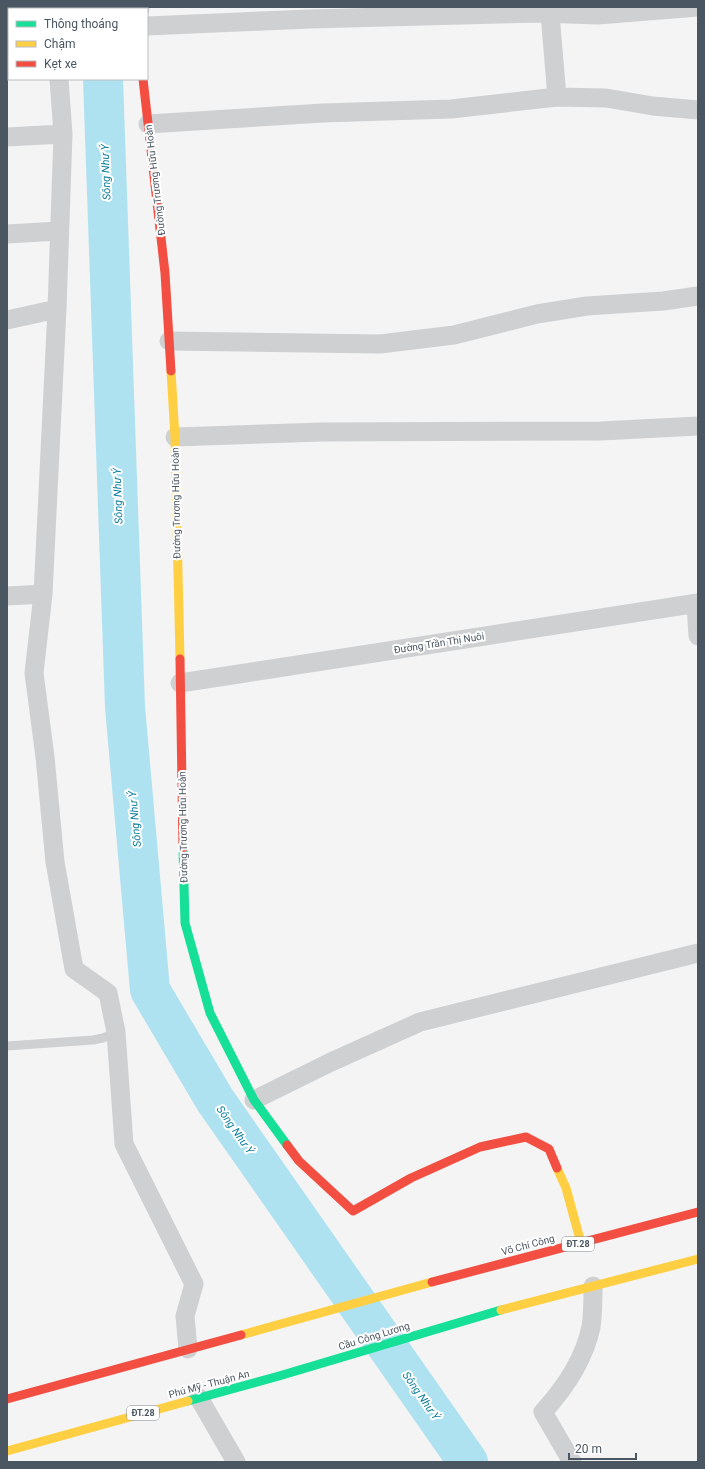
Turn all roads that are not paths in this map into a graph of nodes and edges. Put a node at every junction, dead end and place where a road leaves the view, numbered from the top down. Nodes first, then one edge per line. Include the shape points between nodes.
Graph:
1 (698, 7) edge
2 (544, 11) edge
3 (148, 26) edge
4 (59, 80) edge
5 (144, 80) edge
6 (557, 96) junction
7 (698, 110) edge
8 (148, 124) junction
9 (63, 134) junction
10 (7, 137) edge
11 (59, 231) junction
12 (7, 234) edge
13 (698, 296) edge
14 (57, 310) junction
15 (7, 320) edge
16 (169, 341) junction
17 (698, 426) edge
18 (175, 437) junction
19 (43, 594) junction
20 (7, 596) edge
21 (697, 604) edge
22 (698, 636) edge
23 (180, 683) junction
24 (698, 953) edge
25 (116, 1032) junction
26 (7, 1046) edge
27 (254, 1100) junction
28 (698, 1212) edge
29 (581, 1243) junction
30 (698, 1259) edge
31 (594, 1286) junction
32 (188, 1349) junction
33 (278, 1376) joint
34 (199, 1398) junction
35 (7, 1399) edge
36 (7, 1451) edge
37 (236, 1462) edge
38 (572, 1462) edge

1 - 2 street via 598,16
2 - 3 street
2 - 6 street
4 - 9 street
5 - 8 street, Đường Trương Hữu Hoàn
6 - 7 street via 606,98
6 - 8 street via 451,109 323,113
8 - 16 street, Đường Trương Hữu Hoàn via 165,273
9 - 10 street
9 - 11 street
11 - 12 street
11 - 14 street
13 - 16 street via 586,306 537,314 454,335 380,344
14 - 15 street
14 - 19 street
16 - 18 street, Đường Trương Hữu Hoàn
17 - 18 street via 601,432 322,432
18 - 23 street, Đường Trương Hữu Hoàn
19 - 20 street
19 - 25 street via 34,673 55,862 74,969 108,994
21 - 22 street
21 - 23 street, Đường Trần Thị Nuôi
23 - 27 street, Đường Trương Hữu Hoàn via 184,923 210,1013
24 - 27 street via 420,1022
25 - 26 lane via 93,1040
25 - 32 street via 124,1144 194,1284 185,1316
27 - 29 street, Đường Trương Hữu Hoàn via 299,1161 353,1210 411,1178 480,1147 526,1137 549,1149 566,1188
28 - 29 street, Võ Chí Công / ĐT.28
29 - 32 street, Võ Chí Công / ĐT.28
30 - 31 street, ĐT.28
31 - 33 street, Cầu Công Lương / ĐT.28
31 - 38 street via 591,1326 578,1365 543,1412
32 - 35 street, ĐT.28
33 - 34 street, Phú Mỹ - Thuận An / ĐT.28
34 - 36 street, Phú Mỹ - Thuận An / ĐT.28
34 - 37 street

